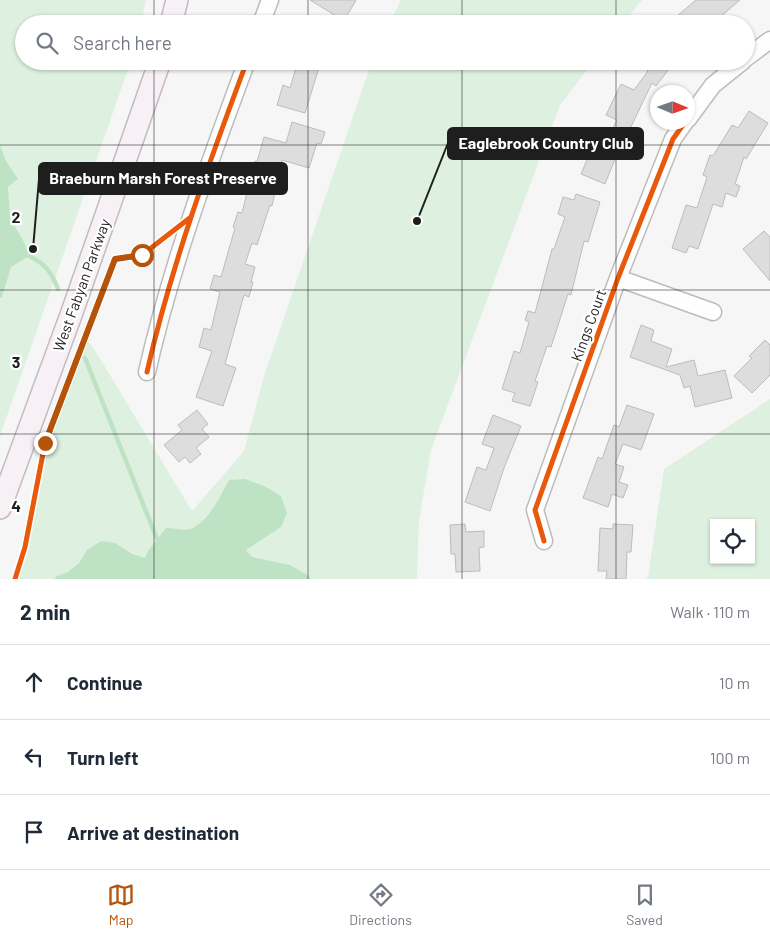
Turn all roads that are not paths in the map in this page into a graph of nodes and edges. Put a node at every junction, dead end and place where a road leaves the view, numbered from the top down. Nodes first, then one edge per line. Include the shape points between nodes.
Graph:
1 (177, 0) edge
2 (270, 0) edge
3 (173, 15) edge
4 (264, 15) edge
5 (770, 40) edge
6 (755, 51) edge
7 (157, 70) edge
8 (244, 70) edge
9 (732, 70) edge
10 (695, 109) edge
11 (679, 130) edge
12 (618, 278) junction
13 (713, 312) dead end
14 (147, 372) dead end
15 (0, 508) edge
16 (544, 541) dead end

1 - 3 main road
2 - 4 street
5 - 6 street
7 - 15 main road, West Fabyan Parkway
8 - 14 street via 191,217 158,324
9 - 10 street via 713,85
11 - 12 street, Kings Court
12 - 13 street
12 - 16 street, Kings Court via 535,510

